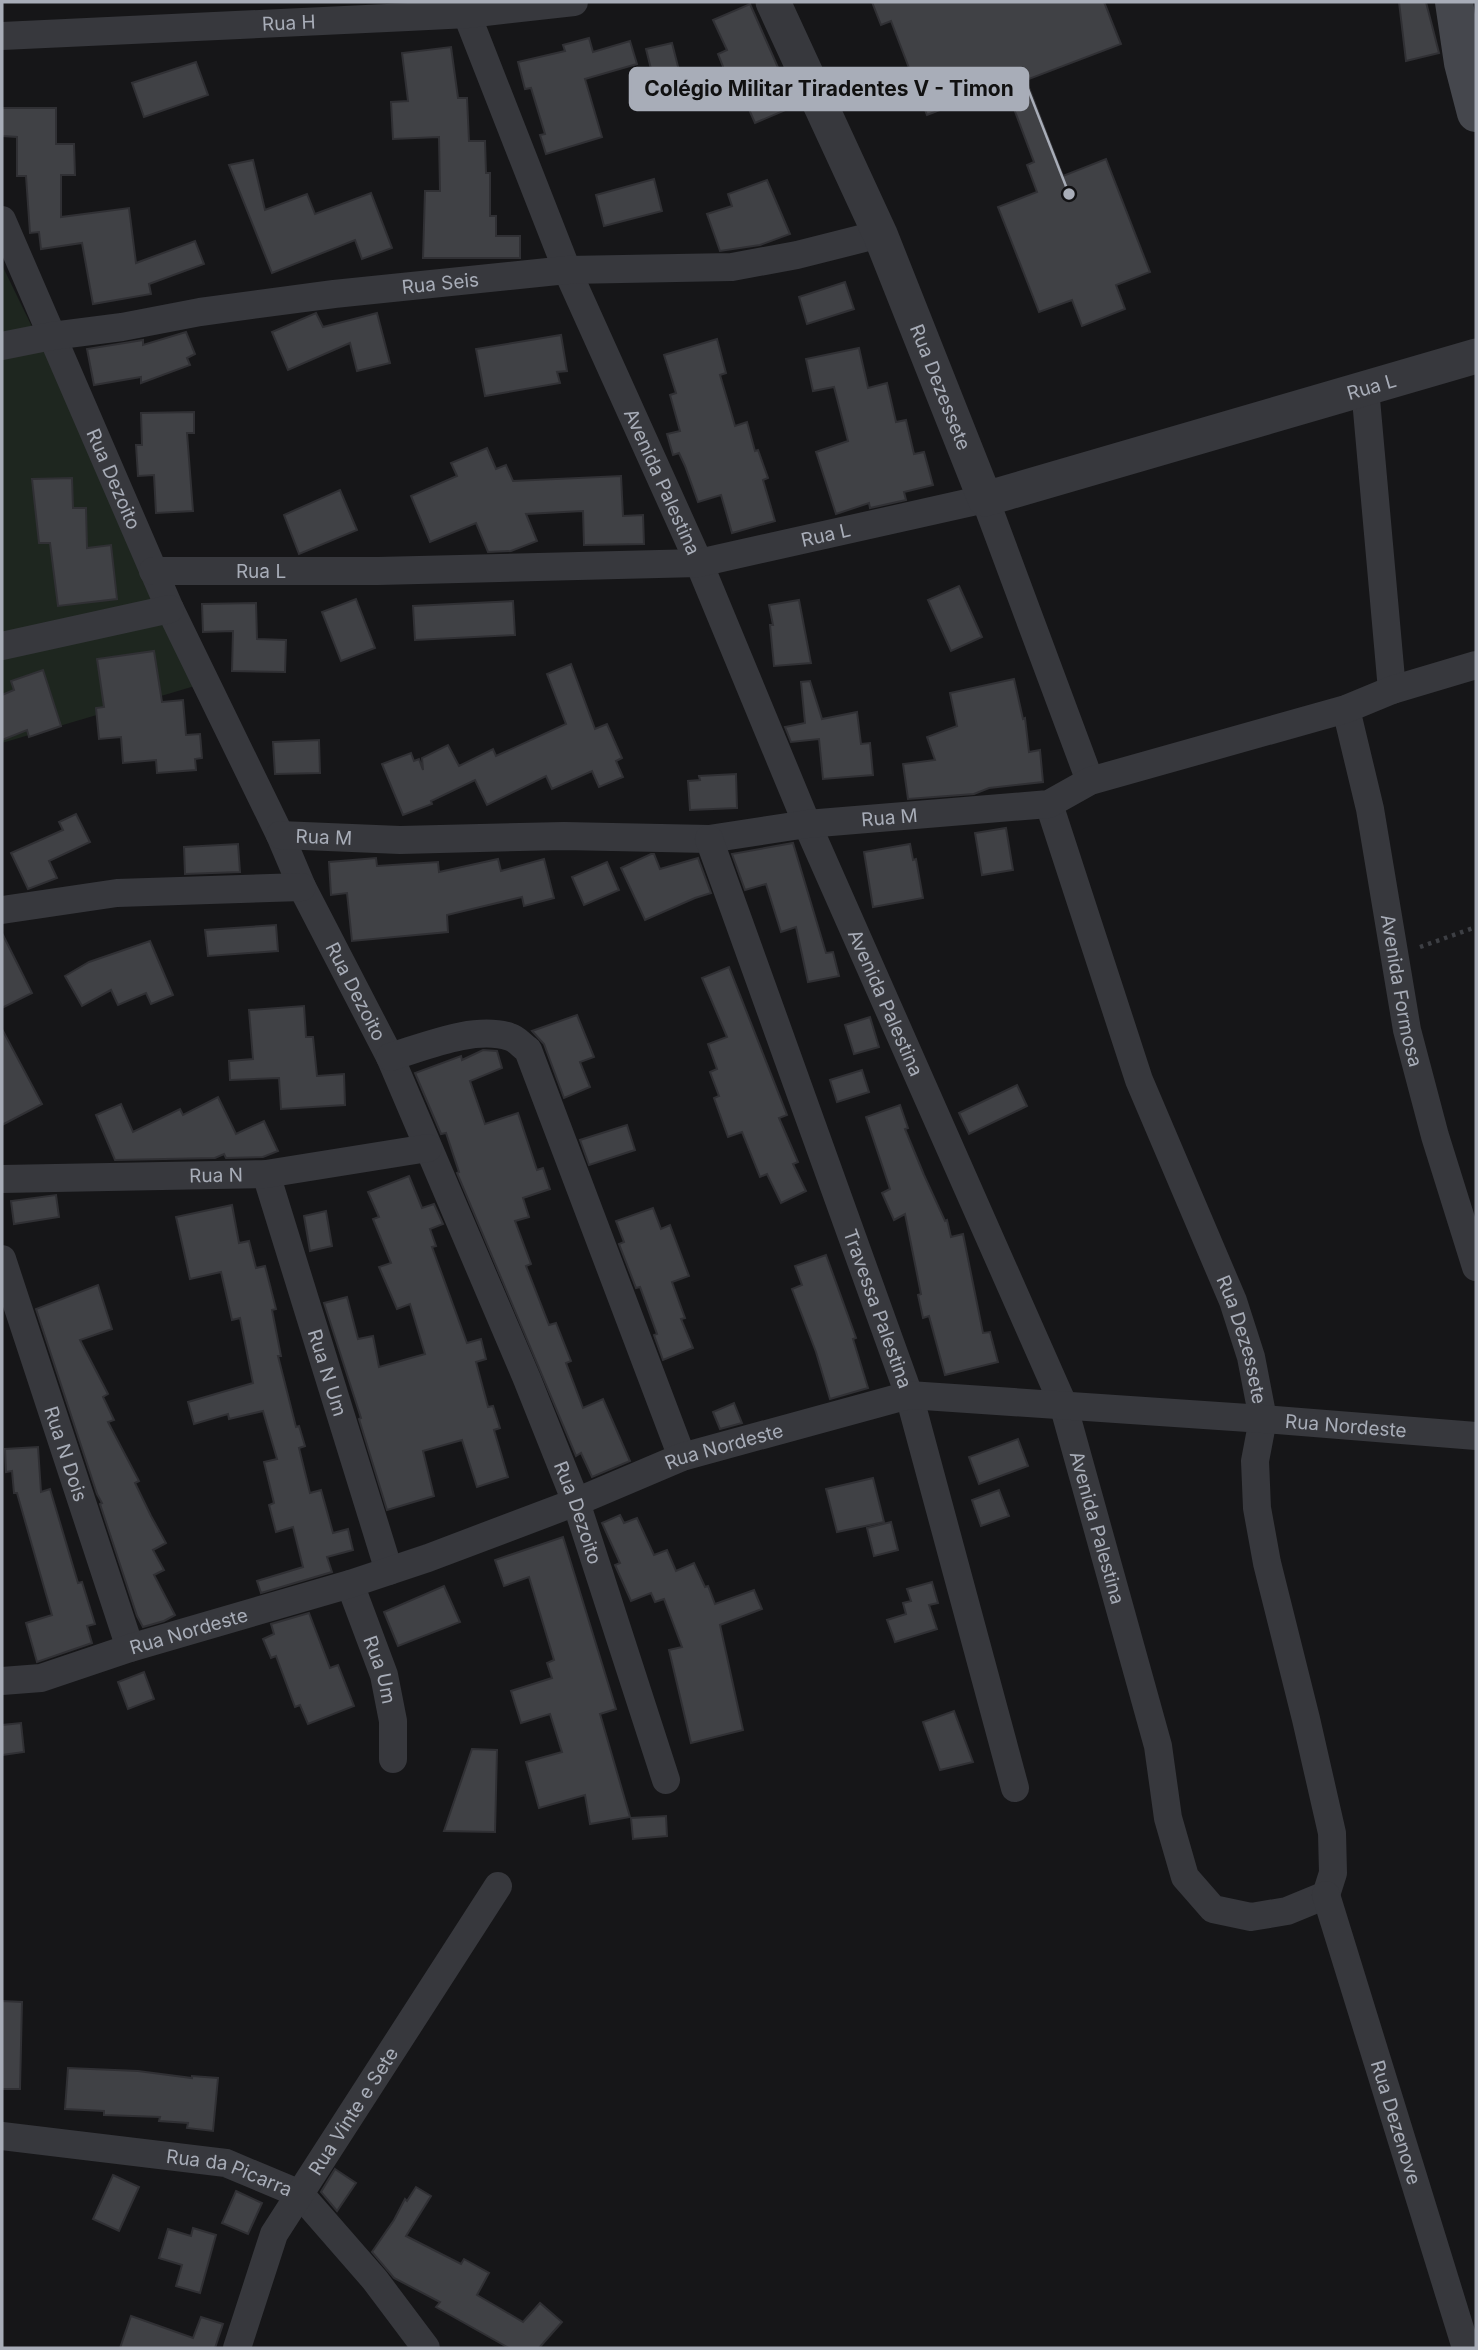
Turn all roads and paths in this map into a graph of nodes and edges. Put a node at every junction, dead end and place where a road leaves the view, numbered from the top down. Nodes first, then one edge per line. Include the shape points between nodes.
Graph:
1 (574, 2) edge
2 (773, 2) edge
3 (1454, 2) edge
4 (465, 8) edge
5 (2, 36) edge
6 (1476, 113) edge
7 (2, 220) edge
8 (880, 234) junction
9 (567, 270) junction
10 (52, 335) junction
11 (2, 346) edge
12 (1476, 356) edge
13 (1365, 388) junction
14 (985, 499) junction
15 (699, 563) junction
16 (153, 570) junction
17 (170, 610) junction
18 (2, 646) edge
19 (1476, 664) edge
20 (1392, 690) junction
21 (1346, 709) junction
22 (1090, 781) junction
23 (1049, 804) junction
24 (807, 824) junction
25 (280, 835) junction
26 (709, 839) junction
27 (302, 887) junction
28 (2, 910) edge
29 (1476, 927) edge
30 (1396, 955) junction
31 (390, 1057) junction
32 (428, 1149) junction
33 (265, 1174) junction
34 (2, 1179) edge
35 (2, 1259) edge
36 (1476, 1267) edge
37 (909, 1395) junction
38 (1063, 1404) junction
39 (1264, 1419) junction
40 (1476, 1436) edge
41 (682, 1457) junction
42 (576, 1502) junction
43 (389, 1570) junction
44 (351, 1584) junction
45 (130, 1648) junction
46 (2, 1681) edge
47 (393, 1759) dead end
48 (666, 1780) dead end
49 (1015, 1788) dead end
50 (498, 1886) dead end
51 (1326, 1895) junction
52 (2, 2136) edge
53 (300, 2194) junction
54 (237, 2348) edge
55 (426, 2348) edge
56 (1466, 2348) edge

1 - 4 street, Rua H
2 - 8 street, Rua Dezessete
3 - 6 main road
4 - 5 street, Rua H
4 - 9 street, Avenida Palestina
7 - 10 street, Rua Dezoito
8 - 9 street, Rua Seis via 732,267
8 - 14 street, Rua Dezessete
9 - 10 street, Rua Seis via 334,294
9 - 15 street, Avenida Palestina
10 - 11 street, Rua Seis
10 - 16 street, Rua Dezoito
12 - 13 street, Rua L
13 - 14 street, Rua L
13 - 20 street
14 - 15 street, Rua L
14 - 22 street, Rua Dezessete
15 - 16 street, Rua L via 378,571
15 - 24 street, Avenida Palestina
16 - 17 street, Rua Dezoito
17 - 18 street
17 - 25 street, Rua Dezoito
19 - 20 street, Rua M
20 - 21 street, Rua M
21 - 22 street, Rua M
21 - 30 street, Avenida Formosa via 1370,809
22 - 23 street, Rua M
23 - 24 street, Rua M
23 - 39 street, Rua Dezessete via 1139,1080 1233,1301
24 - 26 street, Rua M
24 - 38 street, Avenida Palestina
25 - 26 street, Rua M via 400,840
25 - 27 street, Rua Dezoito
26 - 37 street, Travessa Palestina
27 - 28 street via 117,893
27 - 31 street, Rua Dezoito
29 - 30 path
30 - 36 street, Avenida Formosa via 1407,1030
31 - 32 street, Rua Dezoito
31 - 41 street via 468,1035 492,1033 513,1038 528,1050
32 - 33 street, Rua N
32 - 42 street, Rua Dezoito
33 - 34 street, Rua N
33 - 43 street, Rua N Um
35 - 45 street, Rua N Dois
37 - 38 street, Rua Nordeste
37 - 41 street, Rua Nordeste
37 - 49 street, Travessa Palestina
38 - 39 street, Rua Nordeste
38 - 51 street, Avenida Palestina via 1158,1746 1168,1818 1185,1877 1213,1909 1251,1917 1287,1911
39 - 40 street, Rua Nordeste
39 - 51 street, Rua Dezessete via 1255,1461 1256,1508 1332,1833 1333,1873
41 - 42 street, Rua Nordeste
42 - 43 street, Rua Nordeste
42 - 48 street, Rua Dezoito
43 - 44 street, Rua Nordeste
44 - 45 street, Rua Nordeste
44 - 47 street, Rua Um via 384,1675 393,1721
45 - 46 street, Rua Nordeste via 41,1678
50 - 53 street, Rua Vinte e Sete
51 - 56 street, Rua Dezenove
52 - 53 street, Rua da Picarra via 226,2163
53 - 54 street, Rua Vinte e Sete via 274,2234
53 - 55 street, Rua da Picarra

